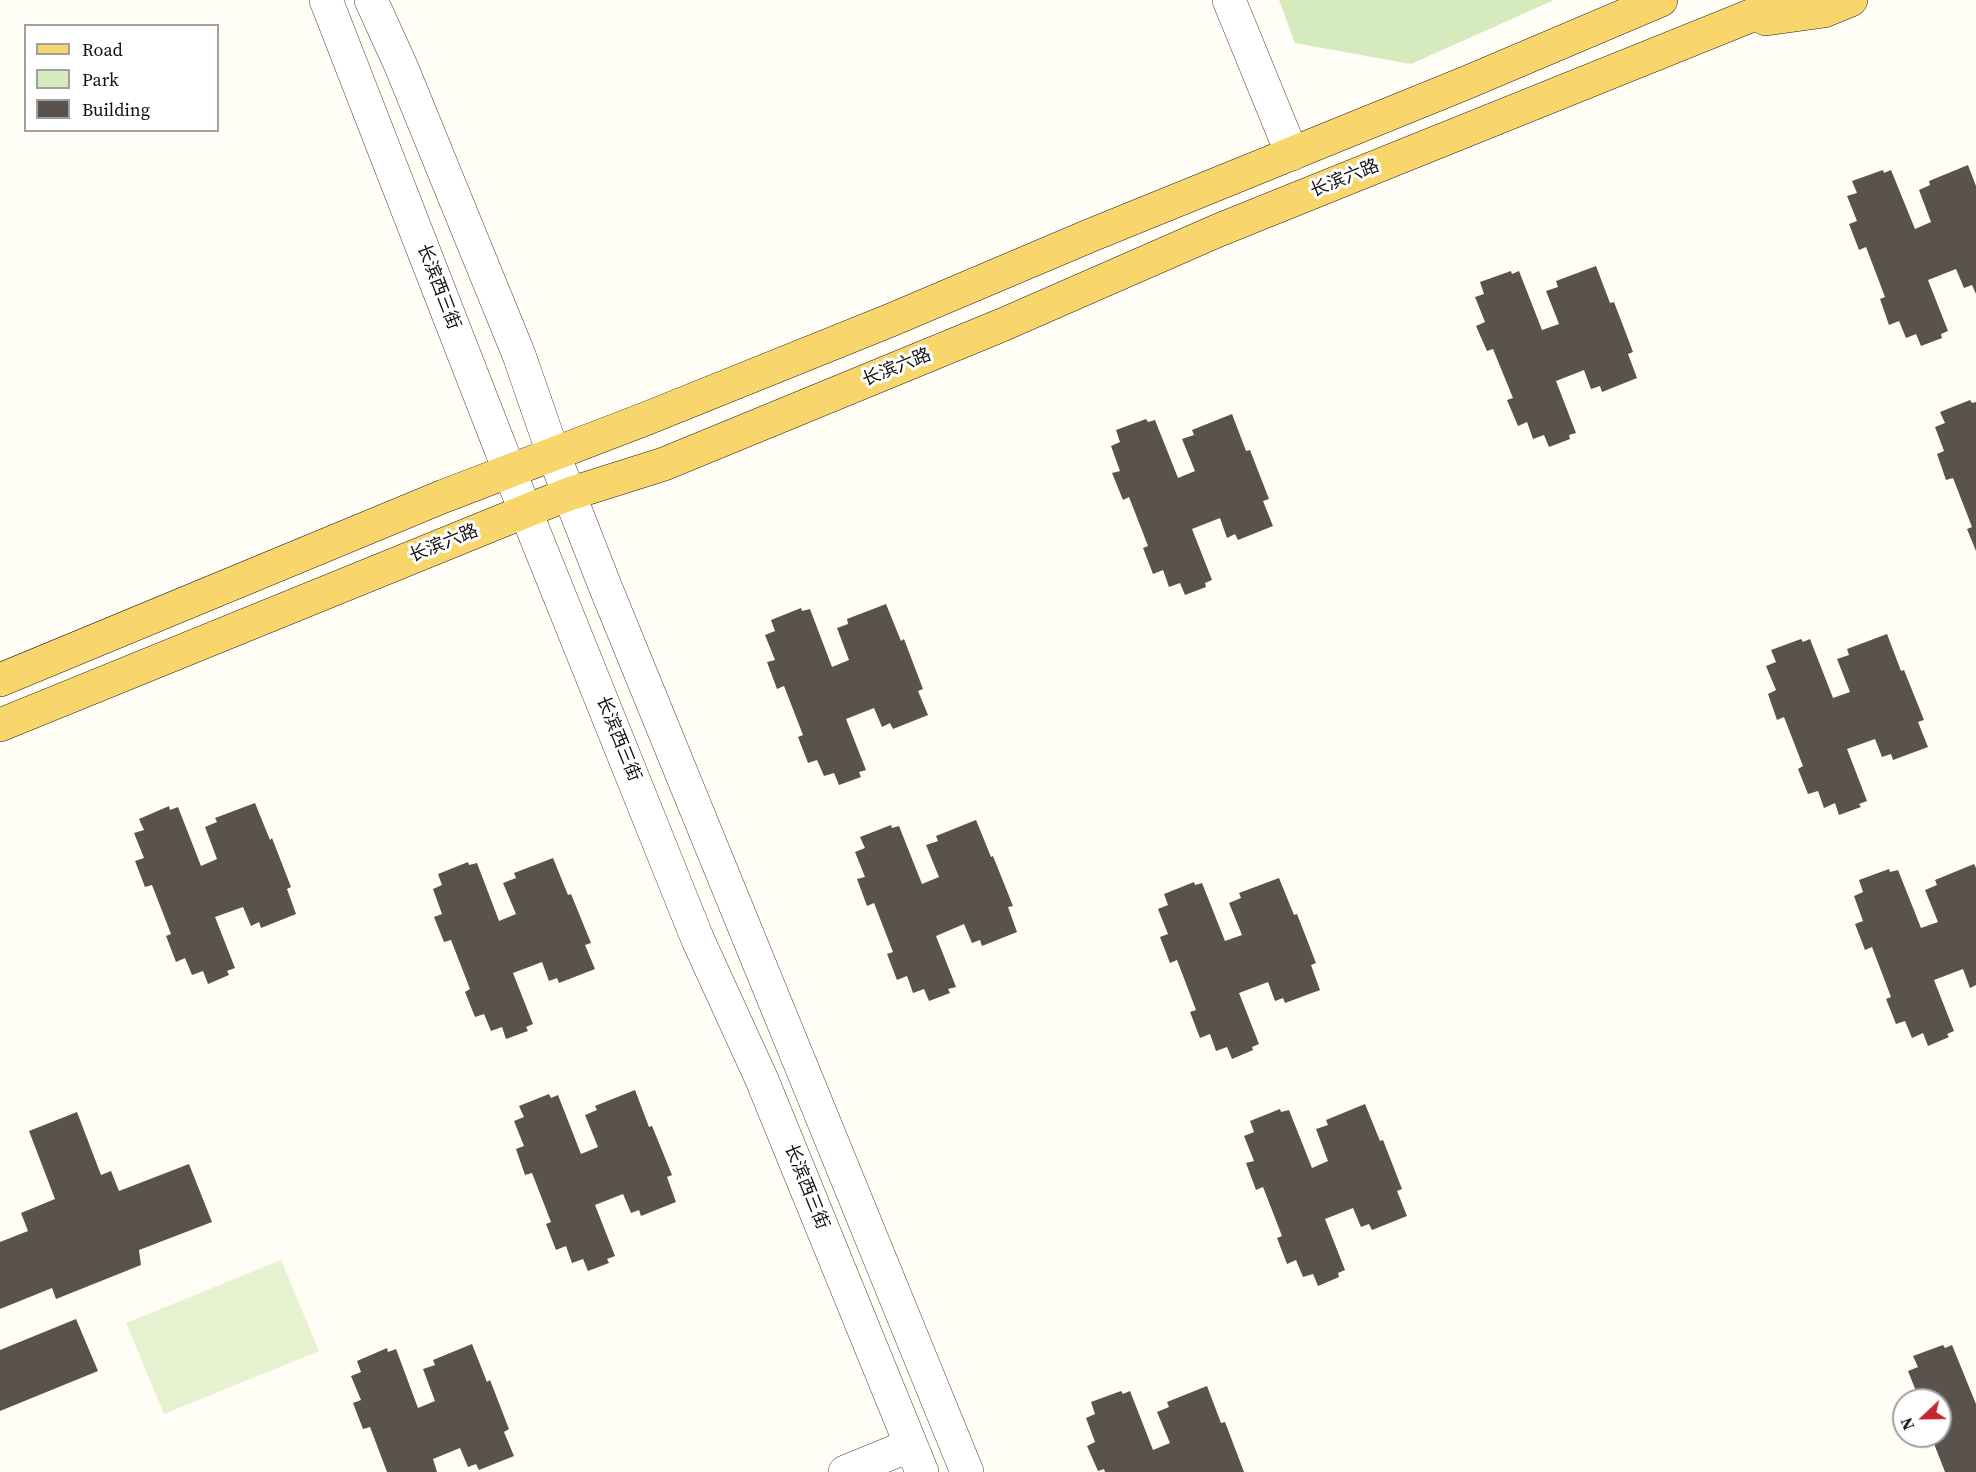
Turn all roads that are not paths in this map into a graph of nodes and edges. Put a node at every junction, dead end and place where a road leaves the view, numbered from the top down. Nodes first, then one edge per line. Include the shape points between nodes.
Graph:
1 (326, 0) edge
2 (371, 0) edge
3 (1229, 0) edge
4 (1660, 0) edge
5 (1790, 0) edge
6 (1851, 0) edge
7 (1731, 24) junction
8 (1292, 154) junction
9 (553, 453) junction
10 (509, 470) junction
11 (569, 494) junction
12 (526, 511) junction
13 (0, 680) edge
14 (0, 725) edge
15 (917, 1459) edge
16 (845, 1472) edge
17 (967, 1472) edge

1 - 10 street, 长滨西三街
2 - 9 street via 519,355
3 - 8 street
4 - 8 main road
5 - 7 main road, 长滨六路
6 - 7 main road via 1824,11
7 - 11 main road, 长滨六路 via 1219,230 1002,325 664,464
8 - 9 main road via 870,328
9 - 10 main road
9 - 11 street
10 - 12 street, 长滨西三街
10 - 13 main road
11 - 12 main road, 长滨六路
11 - 17 street
12 - 14 main road, 长滨六路
12 - 15 street, 长滨西三街 via 698,940 762,1080
15 - 16 street

